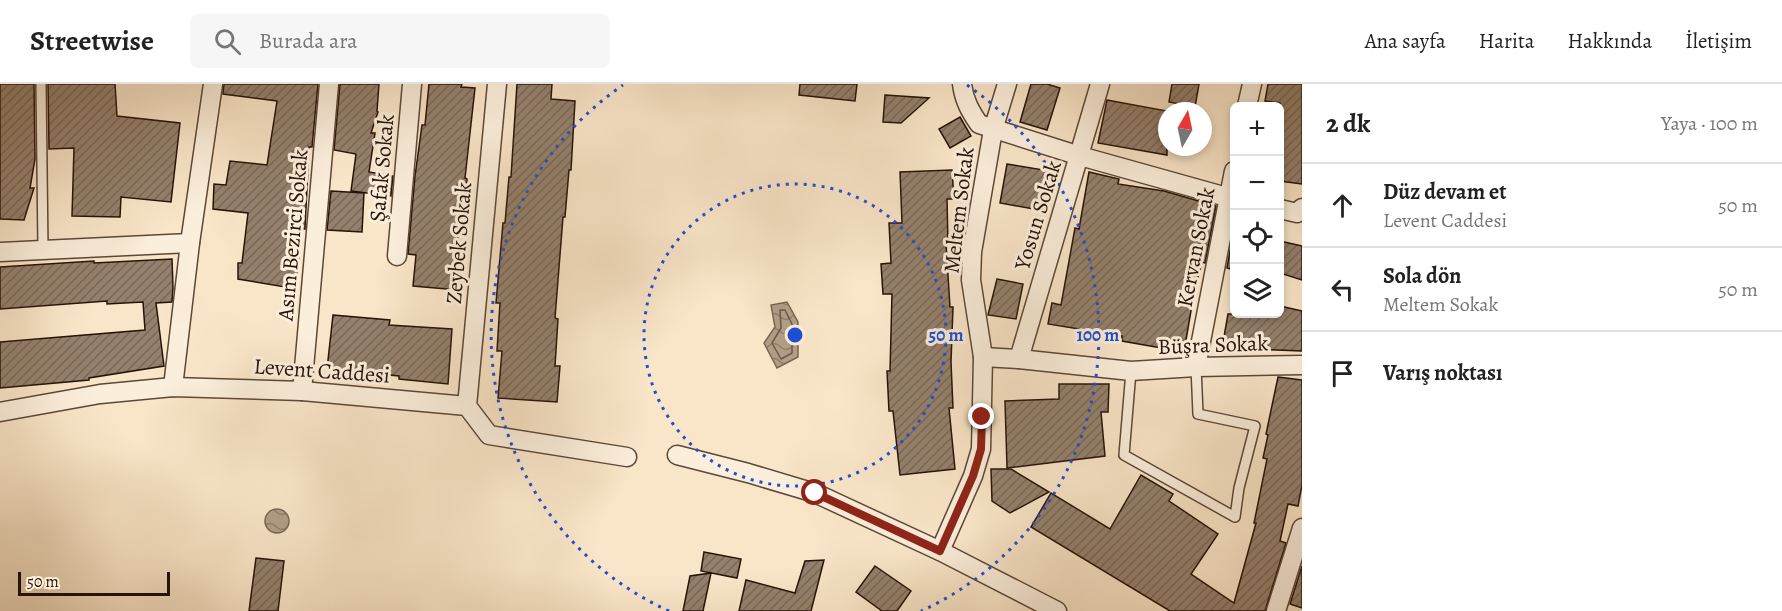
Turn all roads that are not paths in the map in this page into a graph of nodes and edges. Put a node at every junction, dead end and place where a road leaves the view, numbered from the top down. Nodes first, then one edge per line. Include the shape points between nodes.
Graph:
1 (41, 84) edge
2 (212, 84) edge
3 (329, 84) edge
4 (412, 84) edge
5 (497, 84) edge
6 (962, 84) edge
7 (1007, 84) edge
8 (1100, 84) edge
9 (1252, 84) edge
10 (1248, 102) edge
11 (993, 130) junction
12 (1080, 156) junction
13 (1230, 198) edge
14 (1230, 208) edge
15 (1302, 208) edge
16 (1284, 210) edge
17 (190, 243) junction
18 (42, 250) junction
19 (0, 252) edge
20 (397, 256) dead end
21 (983, 357) junction
22 (1019, 359) junction
23 (1302, 365) edge
24 (1196, 367) junction
25 (1131, 371) junction
26 (173, 387) junction
27 (302, 391) junction
28 (467, 406) junction
29 (0, 412) edge
30 (678, 455) dead end
31 (627, 457) dead end
32 (1302, 528) edge
33 (940, 551) junction
34 (1058, 611) edge
35 (1276, 611) edge

1 - 18 lane
2 - 17 street
3 - 27 street, Asım Bezirci Sokak
4 - 20 street, Şafak Sokak
5 - 28 street, Zeybek Sokak
6 - 11 street via 969,110 979,124
7 - 11 street, Meltem Sokak
8 - 12 street, Yosun Sokak
9 - 10 street
11 - 12 street
11 - 21 street, Meltem Sokak via 972,252 971,279
12 - 13 street
12 - 22 street, Yosun Sokak
14 - 24 street, Kervan Sokak
15 - 16 street via 1298,213
17 - 18 street
17 - 26 street
18 - 19 street
21 - 22 street, Büşra Sokak
21 - 33 street, Meltem Sokak via 981,449
22 - 25 street, Büşra Sokak
23 - 24 street, Büşra Sokak
24 - 25 street, Büşra Sokak
24 - 25 lane via 1198,414 1255,426 1235,517 1124,455
26 - 27 street, Levent Caddesi
26 - 29 street, Levent Caddesi via 100,394
27 - 28 street, Levent Caddesi
28 - 31 street via 489,435
30 - 33 street via 815,493
32 - 35 street
33 - 34 street

